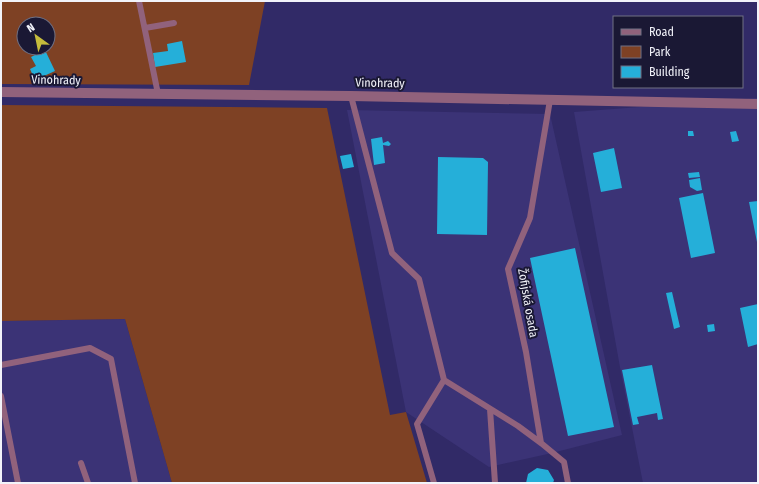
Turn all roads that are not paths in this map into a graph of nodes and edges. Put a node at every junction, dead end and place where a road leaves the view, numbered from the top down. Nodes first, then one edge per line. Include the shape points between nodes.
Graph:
1 (139, 1) edge
2 (174, 23) dead end
3 (144, 28) junction
4 (1, 92) edge
5 (158, 94) junction
6 (351, 96) junction
7 (550, 100) junction
8 (758, 104) edge
9 (1, 365) edge
10 (444, 380) junction
11 (1, 396) edge
12 (490, 409) junction
13 (541, 443) junction
14 (81, 463) dead end
15 (18, 483) edge
16 (88, 483) edge
17 (135, 483) edge
18 (434, 483) edge
19 (495, 483) edge
20 (568, 483) edge

1 - 3 lane
2 - 3 lane
3 - 5 lane
4 - 5 street, Vinohrady
5 - 6 street, Vinohrady
6 - 7 street, Vinohrady
6 - 10 lane via 392,253 419,279
7 - 8 street, Vinohrady
7 - 13 lane, Žofijská osada via 530,218 508,269 526,352
9 - 17 lane via 90,348 111,359
10 - 12 lane
10 - 18 lane via 417,424
11 - 15 lane
12 - 13 lane
12 - 19 lane
13 - 20 lane via 564,462
14 - 16 lane

